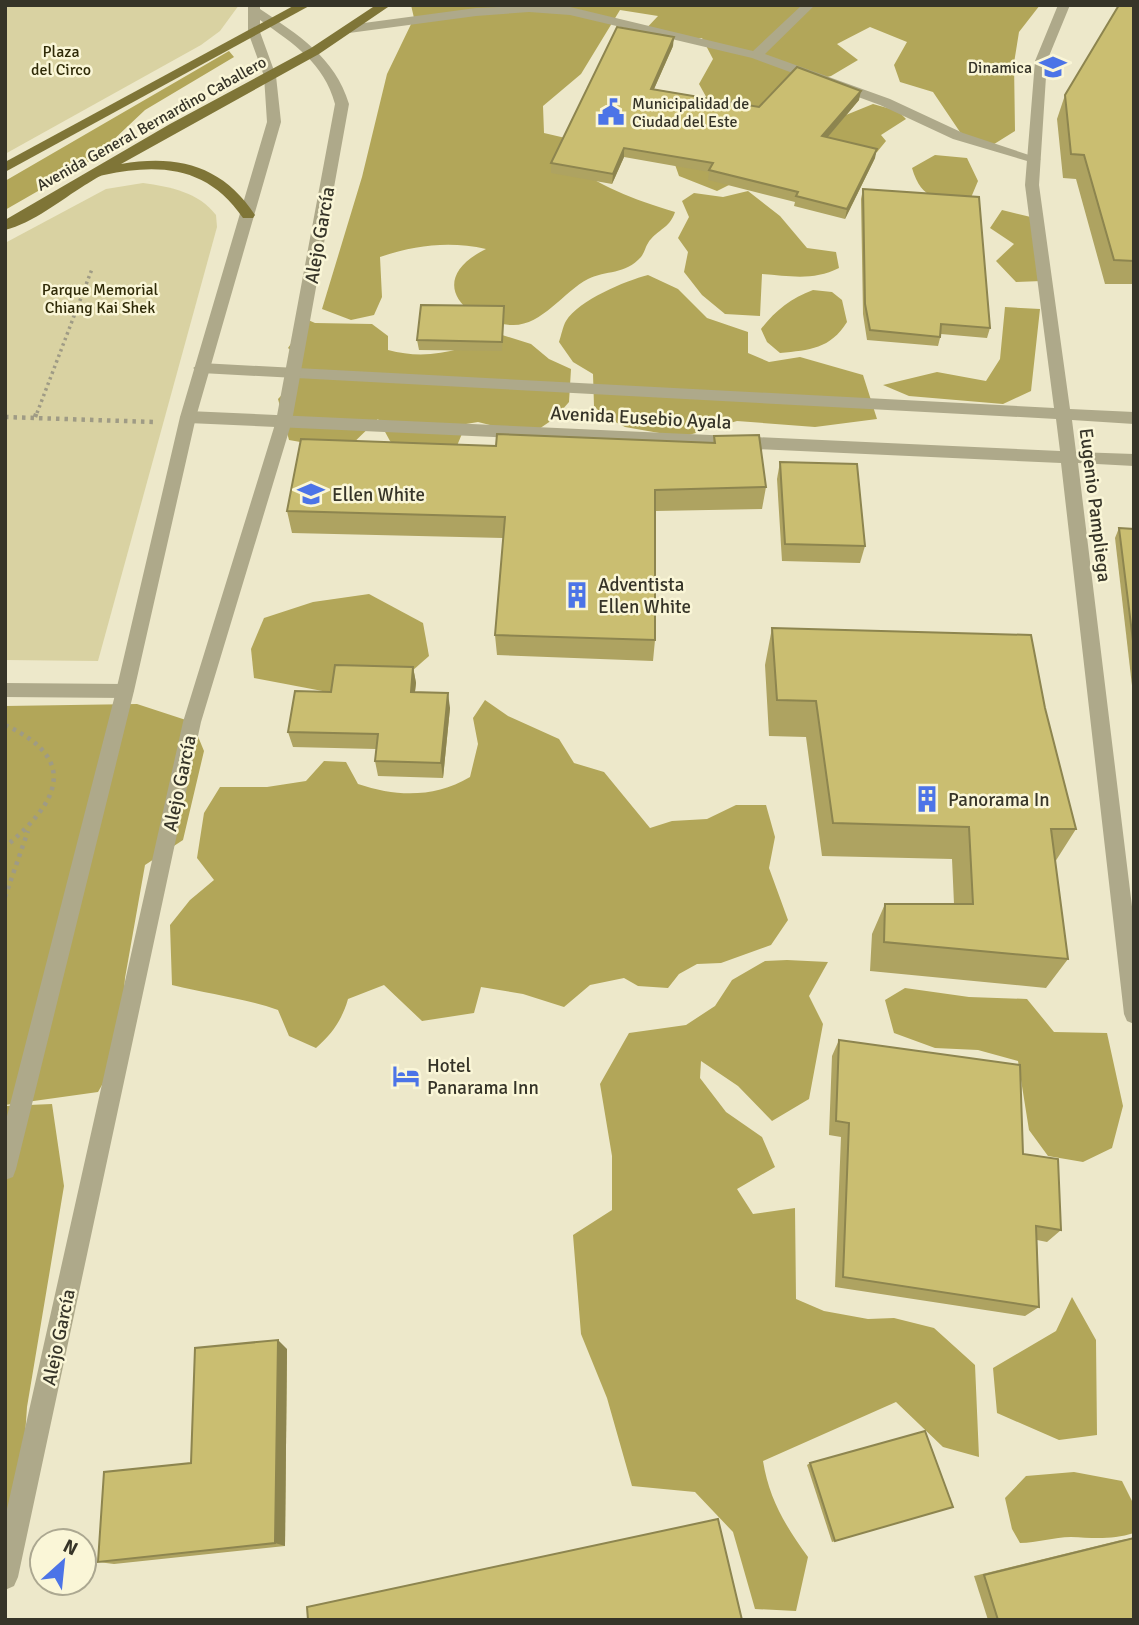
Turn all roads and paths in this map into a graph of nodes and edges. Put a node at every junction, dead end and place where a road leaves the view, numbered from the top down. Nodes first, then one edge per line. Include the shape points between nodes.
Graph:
1 (305, 5) edge
2 (385, 5) edge
3 (809, 5) edge
4 (1064, 5) edge
5 (254, 8) edge
6 (272, 23) junction
7 (349, 29) junction
8 (254, 32) junction
9 (315, 51) junction
10 (756, 55) junction
11 (270, 76) junction
12 (1034, 159) junction
13 (5, 168) edge
14 (93, 175) junction
15 (248, 215) junction
16 (5, 226) edge
17 (92, 269) dead end
18 (201, 368) junction
19 (294, 373) junction
20 (1063, 415) junction
21 (5, 417) edge
22 (35, 417) junction
23 (1134, 418) edge
24 (187, 420) junction
25 (284, 421) junction
26 (1069, 457) junction
27 (1134, 460) edge
28 (5, 690) edge
29 (125, 691) junction
30 (5, 725) edge
31 (29, 830) junction
32 (5, 847) edge
33 (5, 897) edge
34 (1134, 1013) edge
35 (5, 1169) edge
36 (5, 1577) edge

1 - 6 main road, Avenida General Bernardino Caballero
2 - 7 main road, Avenida General Bernardino Caballero
3 - 10 street
4 - 12 street, Eugenio Pampliega via 1041,61
5 - 6 street, Alejo García
5 - 8 street
6 - 8 main road, Avenida General Bernardino Caballero
6 - 9 street, Alejo García
7 - 9 main road, Avenida General Bernardino Caballero
7 - 10 street via 529,8 570,11
8 - 11 street
8 - 13 main road, Avenida General Bernardino Caballero
9 - 11 main road, Avenida General Bernardino Caballero
9 - 19 street, Alejo García via 339,85 342,104
10 - 12 street via 885,102 958,136
11 - 14 main road, Avenida General Bernardino Caballero
11 - 15 street via 274,122
12 - 20 street, Eugenio Pampliega via 1032,185
14 - 15 main road via 126,167 192,169 218,180 237,196
14 - 16 main road, Avenida General Bernardino Caballero
15 - 18 street
17 - 22 path
18 - 19 street, Avenida Eusebio Ayala
18 - 24 street
19 - 20 street, Avenida Eusebio Ayala
19 - 25 street, Alejo García
20 - 23 street, Avenida Eusebio Ayala
20 - 26 street, Eugenio Pampliega
21 - 22 path
22 - 24 path
24 - 25 street, Avenida Eusebio Ayala
24 - 29 street
25 - 26 street, Avenida Eusebio Ayala
25 - 36 street, Alejo García via 192,722
26 - 27 street, Avenida Eusebio Ayala
26 - 34 street, Eugenio Pampliega
28 - 29 street
29 - 35 street
30 - 31 path via 26,732 43,746 53,765 54,787
31 - 32 path
31 - 33 path

